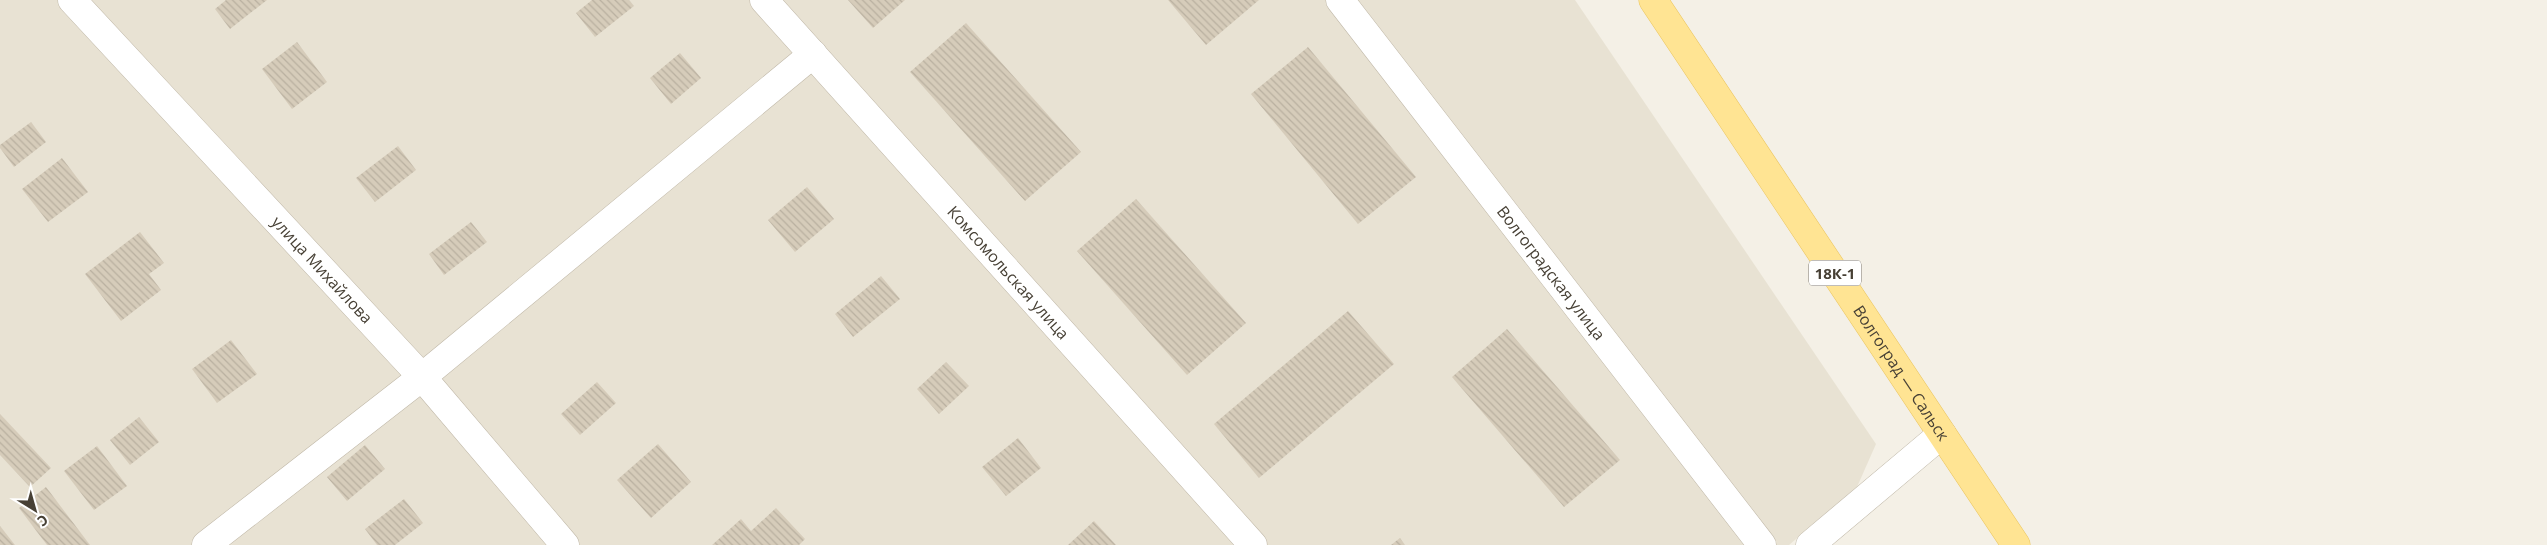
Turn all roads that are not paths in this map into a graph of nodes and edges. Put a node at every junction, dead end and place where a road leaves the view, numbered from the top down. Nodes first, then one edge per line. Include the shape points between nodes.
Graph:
1 (72, 0) edge
2 (764, 0) edge
3 (1340, 0) edge
4 (1653, 0) edge
5 (813, 54) junction
6 (422, 377) junction
7 (1942, 434) junction
8 (206, 545) edge
9 (565, 545) edge
10 (1253, 545) edge
11 (1762, 545) edge
12 (1810, 545) edge
13 (2016, 545) edge

1 - 6 street, улица Михайлова
2 - 5 street, Комсомольская улица
3 - 11 street, Волгоградская улица
4 - 7 main road, Волгоград — Сальск / 18К-1
5 - 6 street
5 - 10 street, Комсомольская улица
6 - 8 street
6 - 9 street, улица Михайлова
7 - 12 street
7 - 13 main road, Волгоград — Сальск / 18К-1

